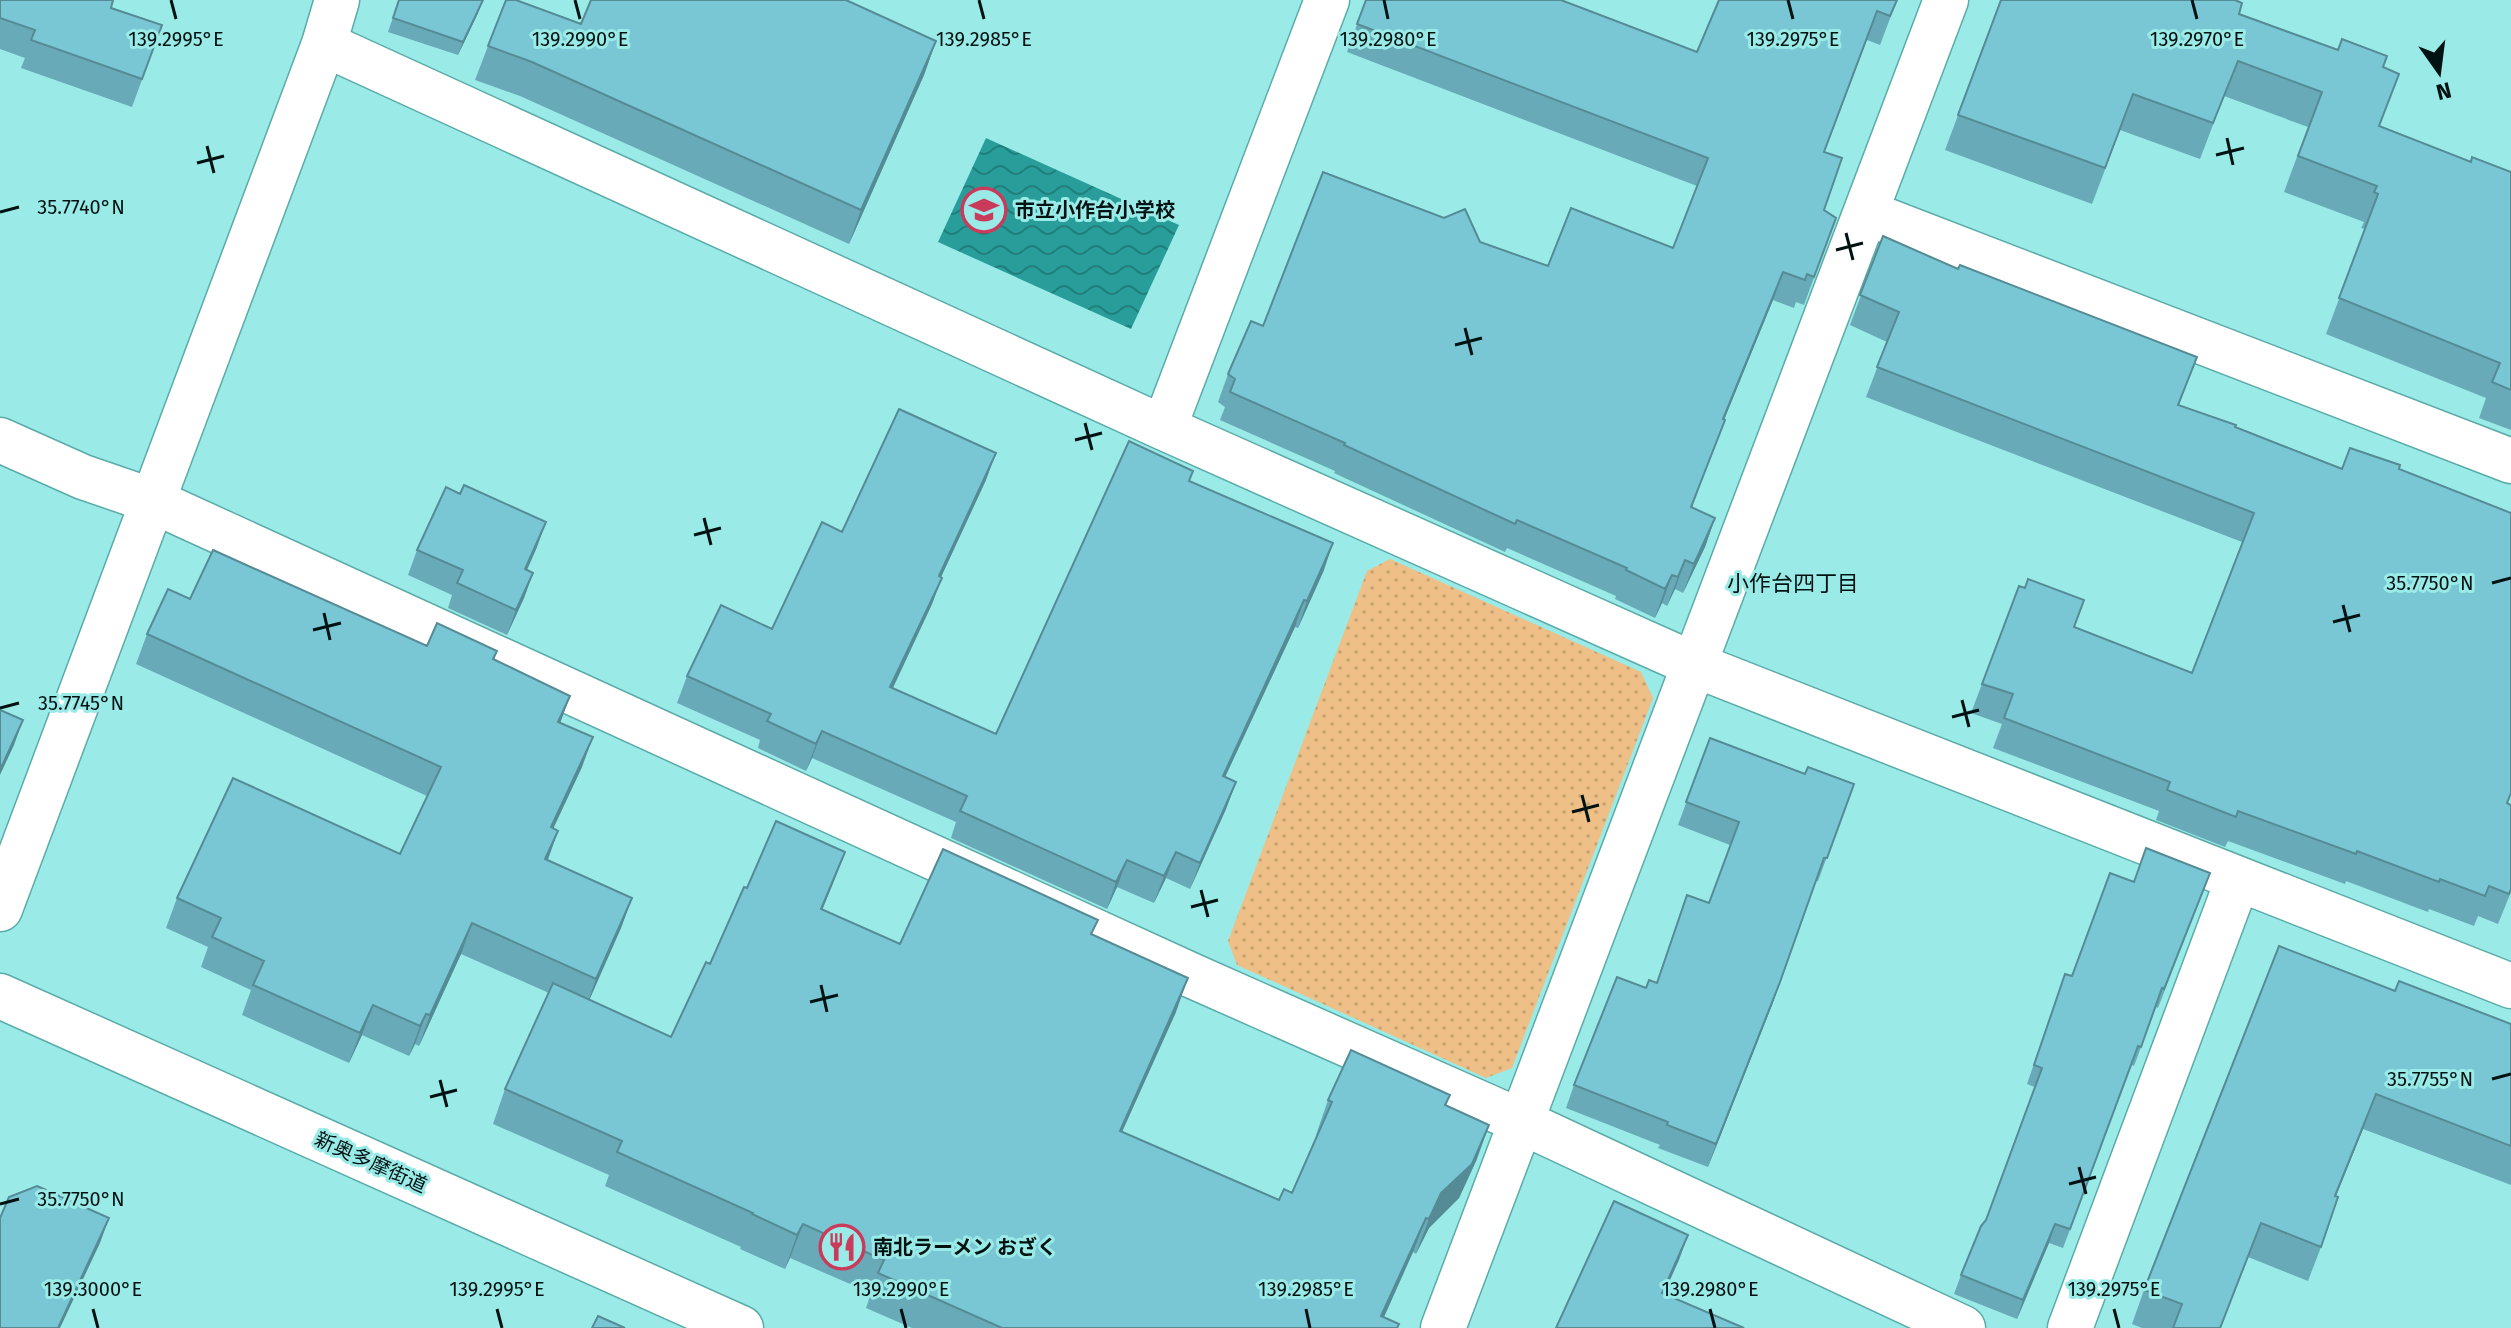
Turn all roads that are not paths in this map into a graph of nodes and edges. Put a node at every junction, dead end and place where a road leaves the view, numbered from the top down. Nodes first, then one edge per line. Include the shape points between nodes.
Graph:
1 (337, 0) edge
2 (1327, 0) edge
3 (1946, 0) edge
4 (324, 44) junction
5 (1867, 213) junction
6 (1164, 428) junction
7 (0, 440) edge
8 (2511, 461) edge
9 (153, 501) junction
10 (1695, 665) junction
11 (2238, 879) junction
12 (0, 909) edge
13 (2511, 986) edge
14 (0, 996) edge
15 (1520, 1121) junction
16 (741, 1328) edge
17 (1443, 1328) edge
18 (1963, 1328) edge
19 (2070, 1328) edge

1 - 4 street
2 - 6 street
3 - 5 street
4 - 6 street
4 - 9 street
5 - 8 street
5 - 10 street
6 - 10 street
7 - 9 street
9 - 12 street
9 - 15 street
10 - 11 street
10 - 15 street
11 - 13 street
11 - 19 street
14 - 16 street, 新奥多摩街道
15 - 17 street
15 - 18 street

